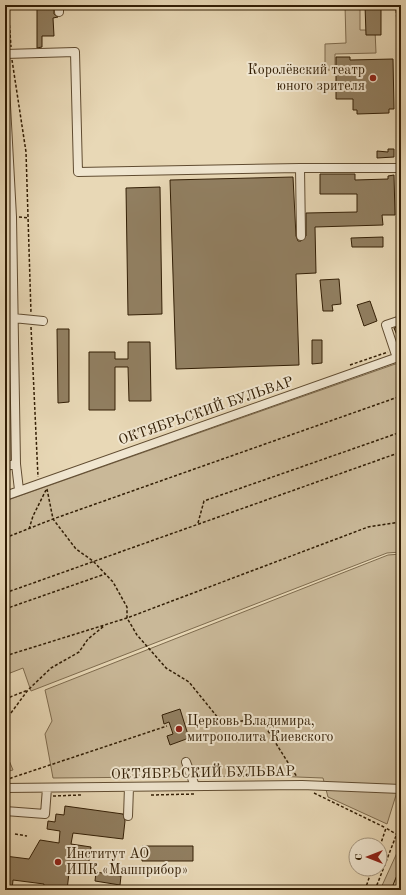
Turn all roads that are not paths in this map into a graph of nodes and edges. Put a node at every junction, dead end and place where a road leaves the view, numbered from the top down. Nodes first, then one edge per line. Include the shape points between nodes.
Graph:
1 (8, 54) edge
2 (5, 87) edge
3 (7, 147) edge
4 (300, 168) junction
5 (401, 168) edge
6 (8, 210) edge
7 (301, 236) dead end
8 (9, 299) edge
9 (14, 318) junction
10 (401, 320) edge
11 (43, 321) dead end
12 (399, 357) edge
13 (16, 464) junction
14 (5, 466) edge
15 (20, 490) junction
16 (5, 496) edge
17 (186, 762) dead end
18 (194, 786) junction
19 (129, 787) junction
20 (5, 788) edge
21 (47, 788) junction
22 (401, 789) edge
23 (5, 811) edge
24 (128, 816) dead end
25 (401, 880) edge
26 (397, 890) edge

1 - 4 street via 75,52 78,172
2 - 3 street
3 - 6 street
4 - 5 street
4 - 7 street
6 - 8 street
8 - 9 street
9 - 11 street
9 - 13 street
10 - 12 street via 386,325
12 - 15 street, ОКТЯБРЬСКИЙ БУЛЬВАР
13 - 14 street
13 - 15 street
15 - 16 street, ОКТЯБРЬСКИЙ БУЛЬВАР
17 - 18 street
18 - 19 street, ОКТЯБРЬСКИЙ БУЛЬВАР
18 - 22 street, ОКТЯБРЬСКИЙ БУЛЬВАР via 302,785
19 - 21 street, ОКТЯБРЬСКИЙ БУЛЬВАР
19 - 24 street
20 - 21 street, ОКТЯБРЬСКИЙ БУЛЬВАР
21 - 23 street via 45,814
25 - 26 main road

